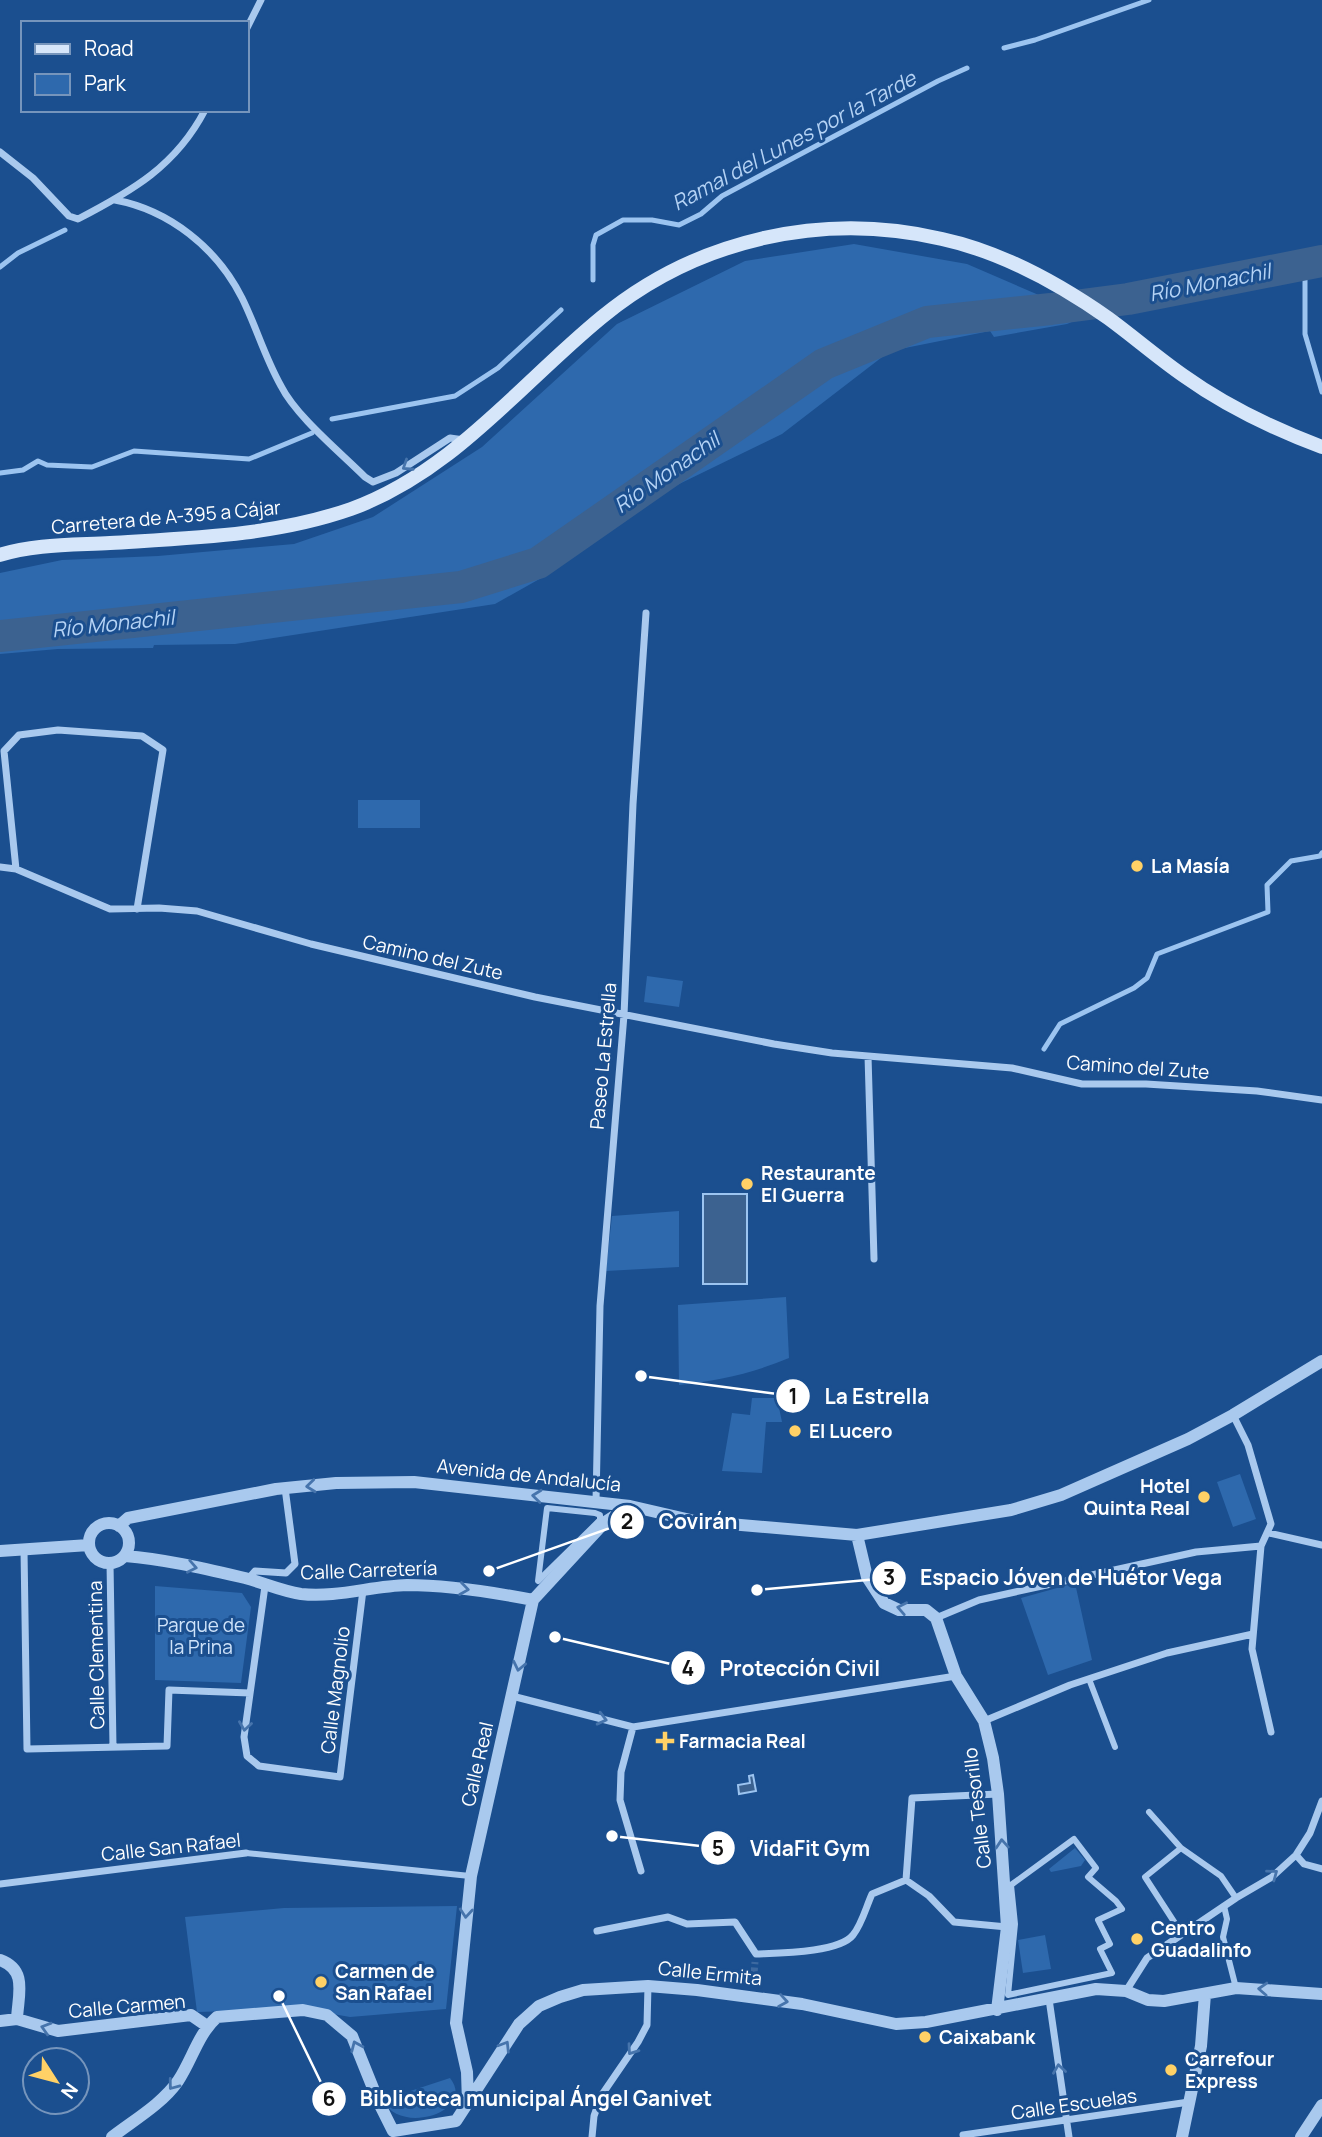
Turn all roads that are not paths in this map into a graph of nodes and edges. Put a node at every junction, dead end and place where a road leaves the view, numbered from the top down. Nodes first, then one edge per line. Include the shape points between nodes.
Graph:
1 (261, 0) edge
2 (248, 26) edge
3 (204, 112) edge
4 (0, 152) edge
5 (115, 200) junction
6 (467, 441) junction
7 (1322, 447) edge
8 (0, 555) edge
9 (646, 613) dead end
10 (0, 867) edge
11 (16, 869) junction
12 (137, 909) junction
13 (624, 1014) junction
14 (868, 1056) junction
15 (1322, 1100) edge
16 (874, 1259) dead end
17 (1322, 1361) edge
18 (1233, 1415) junction
19 (285, 1488) junction
20 (596, 1501) junction
21 (630, 1506) junction
22 (600, 1520) joint
23 (119, 1526) junction
24 (1269, 1533) junction
25 (857, 1535) junction
26 (89, 1545) junction
27 (1322, 1545) edge
28 (1261, 1546) junction
29 (24, 1550) junction
30 (0, 1551) edge
31 (125, 1556) junction
32 (110, 1563) junction
33 (248, 1579) junction
34 (265, 1586) junction
35 (363, 1590) junction
36 (533, 1600) junction
37 (936, 1618) junction
38 (1253, 1634) junction
39 (956, 1676) junction
40 (1089, 1679) junction
41 (250, 1693) junction
42 (512, 1696) junction
43 (984, 1721) junction
44 (634, 1727) junction
45 (1271, 1732) dead end
46 (113, 1747) junction
47 (1115, 1747) dead end
48 (998, 1794) junction
49 (1322, 1801) edge
50 (1149, 1812) dead end
51 (1181, 1848) junction
52 (246, 1853) joint
53 (1296, 1855) junction
54 (1322, 1869) edge
55 (640, 1871) dead end
56 (471, 1877) junction
57 (906, 1880) junction
58 (0, 1884) edge
59 (1236, 1898) junction
60 (1224, 1906) junction
61 (1007, 1927) junction
62 (597, 1931) dead end
63 (1182, 1934) junction
64 (6, 1962) edge
65 (648, 1986) junction
66 (1236, 1988) junction
67 (1126, 1991) junction
68 (1205, 1994) junction
69 (1322, 1994) edge
70 (1008, 1995) joint
71 (1049, 1999) junction
72 (998, 2010) junction
73 (17, 2019) junction
74 (0, 2021) edge
75 (207, 2026) junction
76 (467, 2072) junction
77 (487, 2074) junction
78 (1190, 2102) junction
79 (468, 2104) junction
80 (1322, 2105) edge
81 (1067, 2121) junction
82 (392, 2134) edge
83 (963, 2135) edge
84 (112, 2137) edge
85 (592, 2137) edge
86 (1069, 2137) edge
87 (1182, 2137) edge
88 (1301, 2137) edge

1 - 2 street
3 - 5 street via 164,166
4 - 5 street via 69,216 78,219
6 -> 5 street via 450,438 396,473 373,482 365,477 281,388 241,296 211,254 165,216
6 - 7 main road, Carretera de A-395 a Cájar via 604,316 664,275 720,249 833,227 888,229 996,254 1107,318 1186,378 1236,408
6 - 8 main road, Carretera de A-395 a Cájar via 421,474 379,496 313,520 261,531 79,544
9 - 13 street, Paseo La Estrella via 632,804
10 - 11 street, Camino del Zute
11 - 12 street, Camino del Zute via 110,909
11 - 12 street via 4,751 19,736 58,730 142,736 163,750
12 - 13 street, Camino del Zute via 197,911 310,944
13 - 14 street, Camino del Zute via 774,1044
13 - 20 street, Paseo La Estrella via 600,1306
14 - 15 street, Camino del Zute via 1012,1068 1082,1083 1257,1091
14 - 16 street
17 - 18 street, Avenida de Andalucía
18 - 24 street via 1248,1444 1271,1524
18 - 25 street, Avenida de Andalucía via 1061,1495 1011,1510
20 -> 19 street, Avenida de Andalucía via 414,1482
19 - 23 street, Avenida de Andalucía via 128,1518
19 - 33 street via 295,1564 286,1573 255,1571
20 - 21 street, Avenida de Andalucía
21 - 25 street, Avenida de Andalucía via 695,1521
21 - 36 street via 605,1522
22 - 22 street via 572,1547 538,1581 547,1508 595,1513
23 - 26 street via 102,1524 90,1536
23 - 31 street via 127,1534
24 - 27 street
24 - 28 street
37 -> 25 street via 926,1610 899,1611 884,1603 867,1577
26 - 29 street
26 - 32 street via 93,1555
28 - 37 street via 1196,1552 1051,1584 979,1600
28 - 38 street
29 - 30 street
29 - 46 street via 27,1749
31 - 32 street
31 -> 33 street, Calle Carretería
32 - 46 street, Calle Clementina
33 - 34 street, Calle Carretería
34 - 35 street, Calle Carretería via 302,1594
34 - 41 street, Calle Magnolio
35 -> 36 street, Calle Carretería via 404,1585 450,1587
41 -> 35 street, Calle Magnolio via 244,1737 247,1756 259,1766 340,1777
36 -> 42 street, Calle Real
37 - 39 street, Calle Tesorillo
38 - 40 street via 1167,1653
38 - 45 street via 1252,1649
39 - 43 street, Calle Tesorillo
39 - 44 street
40 - 43 street
40 - 47 street
41 - 46 street via 169,1690 167,1746
42 -> 44 street
42 - 56 street, Calle Real
43 - 48 street, Calle Tesorillo
44 - 55 street via 621,1772 620,1800
48 - 57 street via 912,1798
61 -> 48 street, Calle Tesorillo
49 - 53 street
50 - 51 street
51 - 59 street via 1221,1876
51 - 63 street via 1146,1877
52 - 56 street, Calle San Rafael
52 - 58 street, Calle San Rafael
53 - 54 street via 1304,1864
59 -> 53 street via 1272,1877
56 -> 76 street, Calle Real via 456,2023
57 - 61 street via 954,1922
57 - 62 street via 872,1894 853,1935 844,1942 810,1950 755,1958 734,1922 687,1924 656,1917
59 - 60 street
60 - 63 street
60 - 66 street via 1223,1937
61 - 72 street, Calle Tesorillo
63 - 67 street via 1147,1958
64 - 73 street via 19,1976
65 -> 72 street, Calle Ermita via 753,1991 896,2024
77 -> 65 street, Calle Ermita via 519,2024 539,2006 583,1990
65 -> 85 street via 647,2025 601,2096
66 - 68 street, Calle Ermita
69 -> 66 street, Calle Ermita
67 - 68 street, Calle Ermita via 1164,2001
67 - 71 street, Calle Ermita via 1096,1989
68 - 78 street
70 - 70 street via 1015,1924 1012,1885 1074,1839 1096,1868 1088,1877 1122,1909 1098,1920 1110,1944 1100,1949 1112,1973
71 - 72 street, Calle Ermita
81 -> 71 street
73 - 74 street, Calle Carmen
75 -> 73 street, Calle Carmen via 191,2015 58,2031
82 -> 75 street, Calle Carmen via 352,2036 327,2015 303,2010 218,2017
75 -> 84 street via 166,2096
76 - 77 street
76 - 79 street, Calle Real
77 - 79 street, Calle Ermita
78 - 81 street, Calle Escuelas
78 - 87 street
79 - 82 street via 456,2121
80 - 88 street
81 - 83 street, Calle Escuelas
81 - 86 street

